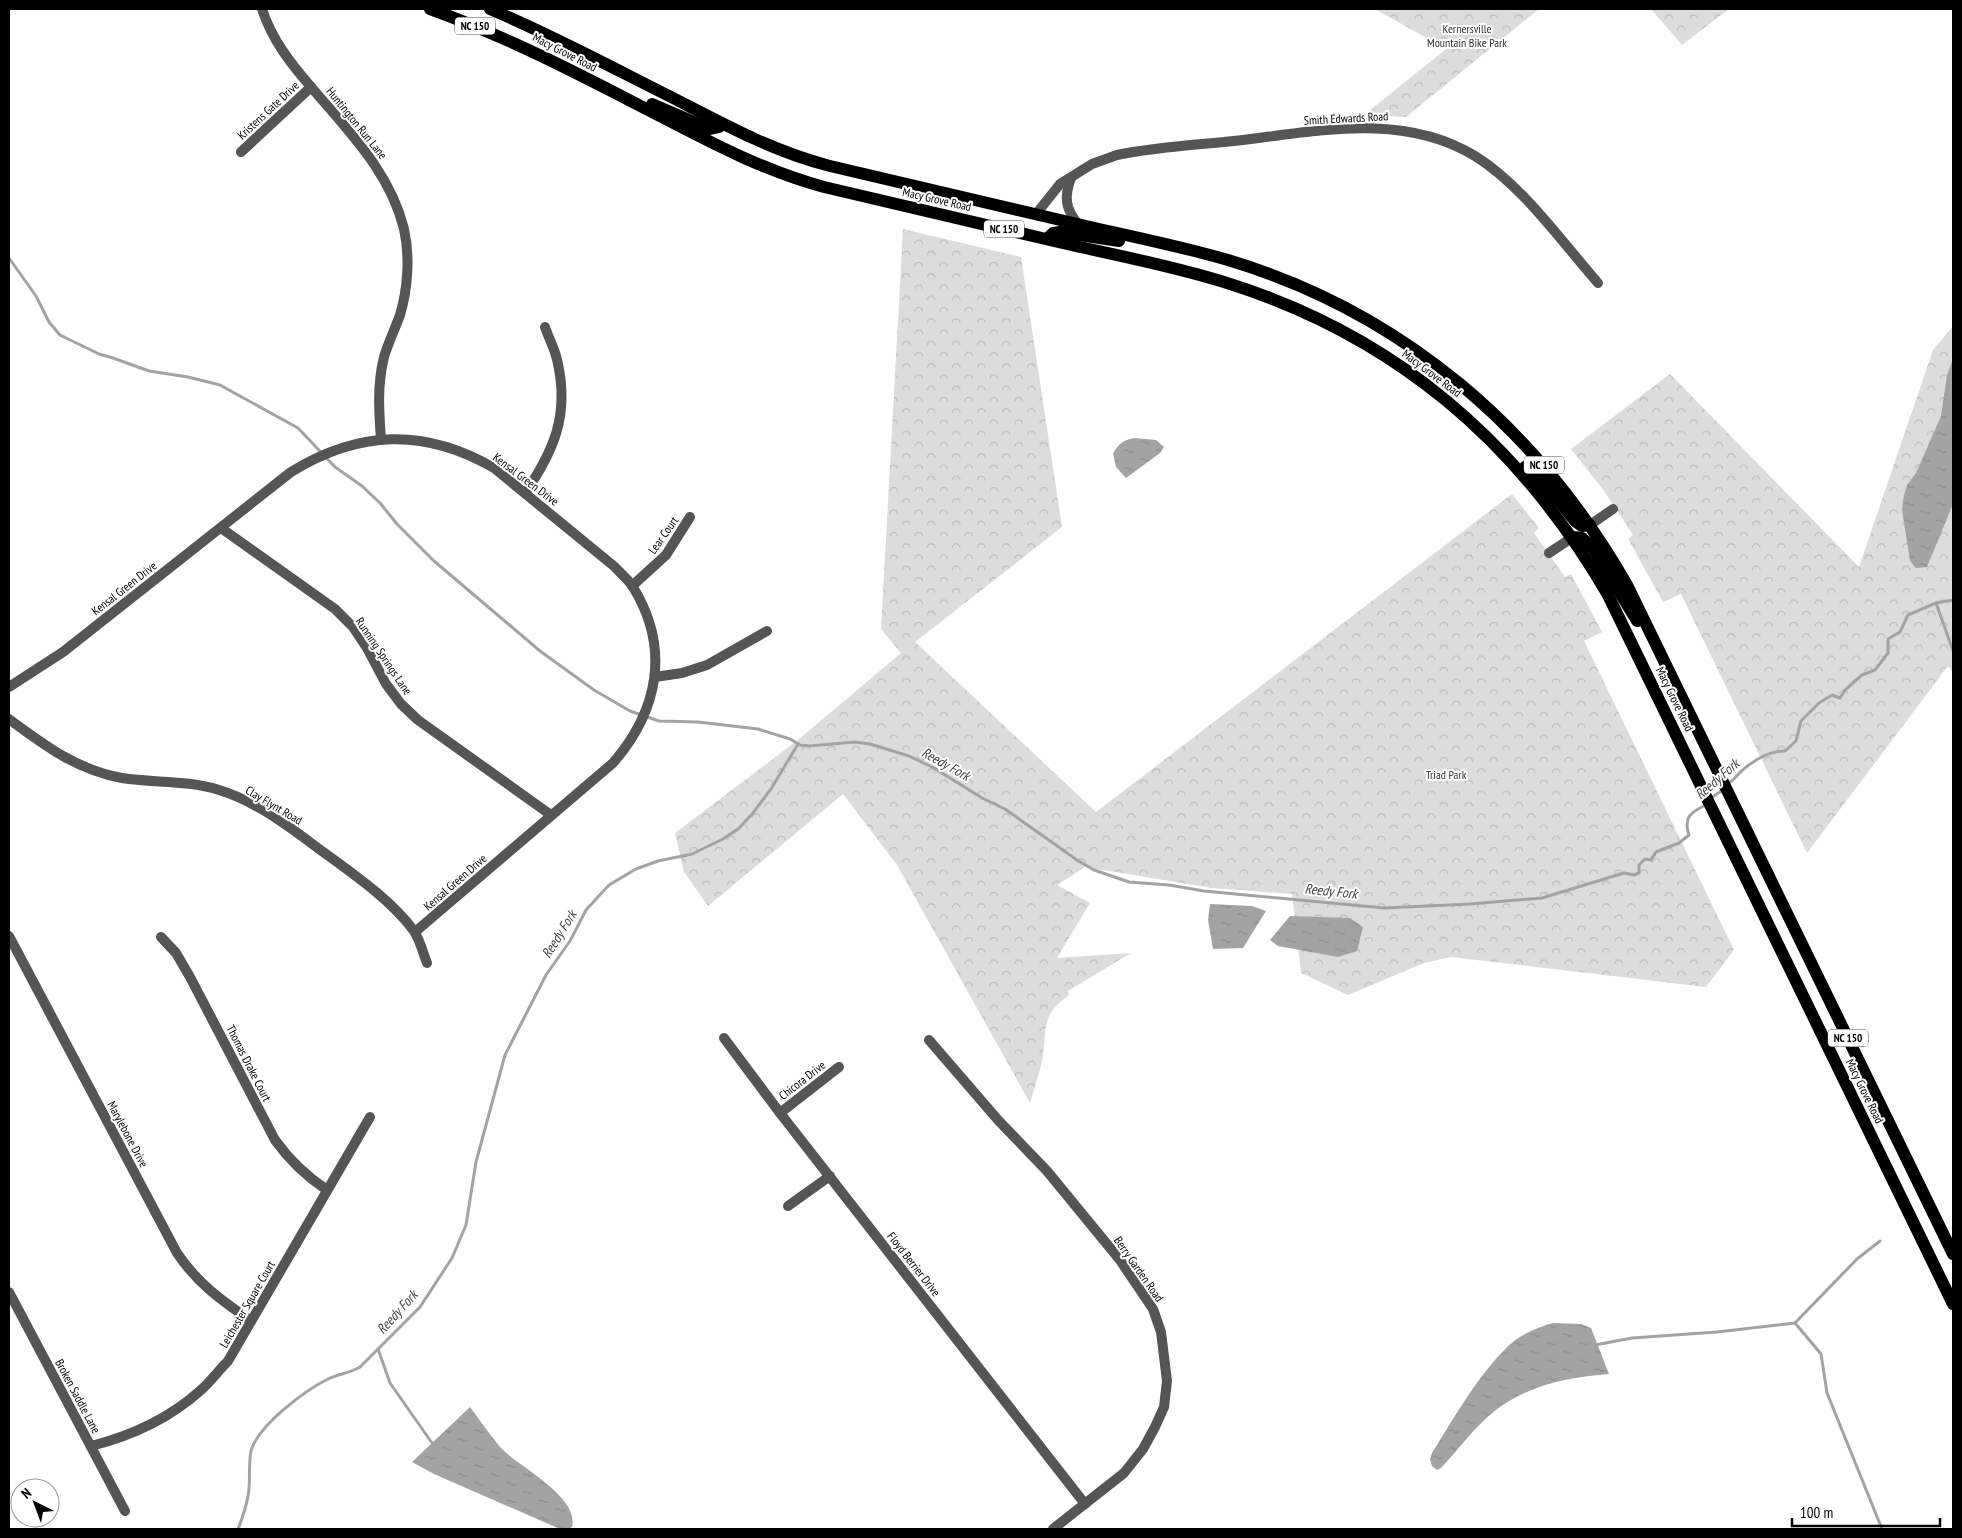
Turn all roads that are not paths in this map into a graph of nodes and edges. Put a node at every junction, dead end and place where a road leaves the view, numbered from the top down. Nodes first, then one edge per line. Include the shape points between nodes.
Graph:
1 (262, 9) edge
2 (430, 9) edge
3 (490, 9) edge
4 (594, 82) junction
5 (311, 87) junction
6 (723, 124) junction
7 (241, 152) dead end
8 (1071, 178) junction
9 (1036, 214) junction
10 (1078, 224) junction
11 (1048, 239) junction
12 (1201, 253) junction
13 (1598, 284) dead end
14 (545, 327) dead end
15 (1475, 426) junction
16 (381, 440) junction
17 (525, 493) junction
18 (1613, 509) dead end
19 (690, 517) dead end
20 (1590, 525) junction
21 (221, 528) junction
22 (1573, 538) junction
23 (1549, 554) dead end
24 (632, 586) junction
25 (767, 631) dead end
26 (655, 677) junction
27 (1675, 682) junction
28 (9, 687) edge
29 (9, 719) edge
30 (551, 815) junction
31 (415, 932) junction
32 (9, 936) edge
33 (161, 937) dead end
34 (426, 963) dead end
35 (724, 1038) dead end
36 (929, 1040) dead end
37 (839, 1066) dead end
38 (780, 1113) junction
39 (370, 1117) dead end
40 (830, 1176) junction
41 (328, 1190) junction
42 (788, 1206) dead end
43 (1926, 1248) junction
44 (1953, 1254) edge
45 (1953, 1286) edge
46 (9, 1292) edge
47 (1953, 1304) edge
48 (251, 1321) junction
49 (91, 1446) junction
50 (1085, 1504) junction
51 (125, 1511) dead end
52 (1053, 1529) edge

1 - 5 street, Huntington Run Lane via 281,50
2 - 4 main road, Macy Grove Road / NC 150 via 518,44
3 - 6 main road, Macy Grove Road / NC 150 via 555,38
4 - 6 main road via 710,129
4 - 11 main road, Macy Grove Road / NC 150 via 782,175
5 - 7 street, Kristens Gate Drive
5 - 16 street, Huntington Run Lane via 370,156 397,204 404,231 407,279 380,381
6 - 9 main road, Macy Grove Road / NC 150 via 767,146 808,161
8 - 9 street, Smith Edwards Road via 1060,184
8 - 10 street via 1066,203
8 - 13 street, Smith Edwards Road via 1104,158 1131,152 1357,128 1412,130 1444,139 1490,166 1535,210
9 - 10 main road, Macy Grove Road / NC 150
10 - 12 main road, Macy Grove Road / NC 150
11 - 12 main road via 1053,233 1064,232
11 - 15 main road, Macy Grove Road / NC 150 via 1223,281 1299,310 1392,360 1435,390
12 - 20 main road, Macy Grove Road / NC 150 via 1280,278 1332,301 1426,358 1508,427 1544,466
14 - 17 street via 558,362 562,391 560,423 543,466
15 - 20 main road via 1536,476 1575,521 1582,526
15 - 22 main road, Macy Grove Road / NC 150 via 1528,480
16 - 17 street, Kensal Green Drive via 447,446 494,468
16 - 21 street, Kensal Green Drive via 344,446 310,460
17 - 24 street, Kensal Green Drive via 615,567
18 - 20 street
19 - 24 street, Lear Court via 666,555
20 - 27 main road, Macy Grove Road / NC 150 via 1627,585
21 - 28 street, Kensal Green Drive via 63,652
21 - 30 street, Running Springs Lane via 335,609 353,627 396,698 418,720
22 - 23 street
22 - 27 main road via 1582,538 1592,547
22 - 43 main road, Macy Grove Road / NC 150 via 1608,595
24 - 26 street, Kensal Green Drive via 651,627
25 - 26 street via 707,665
26 - 30 street, Kensal Green Drive via 650,701 626,748 613,763
27 - 44 main road, Macy Grove Road / NC 150
29 - 31 street, Clay Flynt Road via 61,756 100,773 203,786 241,798 353,874
30 - 31 street, Kensal Green Drive
31 - 34 street, Clay Flynt Road
32 - 48 street, Marylebone Drive via 177,1253 196,1279
33 - 41 street, Thomas Drake Court via 176,953 190,977 275,1140 287,1158
35 - 38 street, Floyd Berrier Drive
36 - 50 street, Berry Garden Road via 1047,1171 1120,1260 1152,1309 1161,1332 1167,1381 1164,1407 1158,1421 1143,1449 1124,1473
37 - 38 street, Chicora Drive
38 - 40 street, Floyd Berrier Drive
39 - 41 street, Leichester Square Court
40 - 42 street
40 - 50 street, Floyd Berrier Drive
41 - 48 street, Leichester Square Court
43 - 45 main road
43 - 47 main road, Macy Grove Road / NC 150
46 - 49 street, Broken Saddle Lane
48 - 49 street, Leichester Square Court via 228,1361 202,1389 173,1412 119,1439
49 - 51 street, Broken Saddle Lane
50 - 52 street, Berry Garden Road

